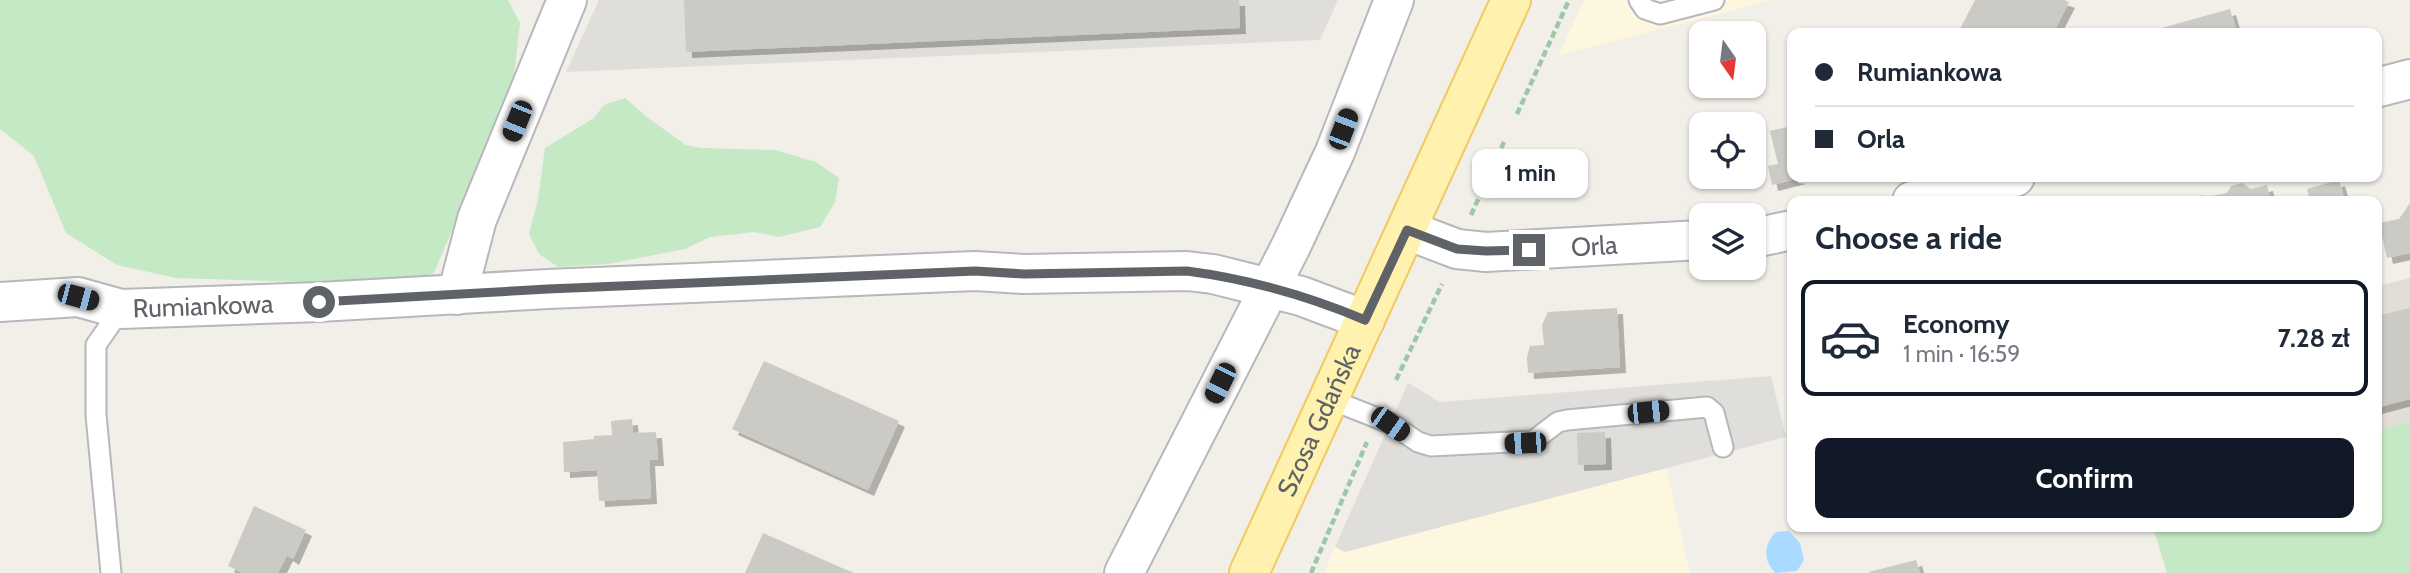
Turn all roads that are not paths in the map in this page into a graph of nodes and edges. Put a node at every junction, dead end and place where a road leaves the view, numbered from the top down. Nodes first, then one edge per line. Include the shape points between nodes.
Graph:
1 (567, 0) edge
2 (1394, 0) edge
3 (1511, 0) edge
4 (1639, 0) edge
5 (1714, 0) edge
6 (2410, 79) edge
7 (2382, 86) edge
8 (1994, 182) edge
9 (1933, 196) edge
10 (1407, 230) junction
11 (1787, 231) edge
12 (1766, 235) edge
13 (1689, 241) edge
14 (1269, 288) junction
15 (457, 295) junction
16 (0, 302) edge
17 (121, 309) junction
18 (1365, 320) junction
19 (1328, 399) junction
20 (1723, 447) dead end
21 (111, 573) edge
22 (1124, 573) edge
23 (1249, 573) edge

1 - 15 street via 477,219
2 - 14 street via 1335,152
3 - 10 main road, Szosa Gdańska
4 - 5 lane via 1645,9 1660,14
6 - 7 street
8 - 9 street
10 - 13 street, Orla via 1457,249 1486,251
10 - 18 main road, Szosa Gdańska
11 - 12 street
14 - 15 street, Rumiankowa via 1187,271 975,271
14 - 18 street, Rumiankowa
14 - 22 street
15 - 17 street, Rumiankowa
16 - 17 street, Rumiankowa via 78,297
17 - 21 lane via 96,345 96,415
18 - 19 main road, Szosa Gdańska
19 - 20 lane via 1431,446 1525,443 1567,420 1707,407 1714,413
19 - 23 main road, Szosa Gdańska

